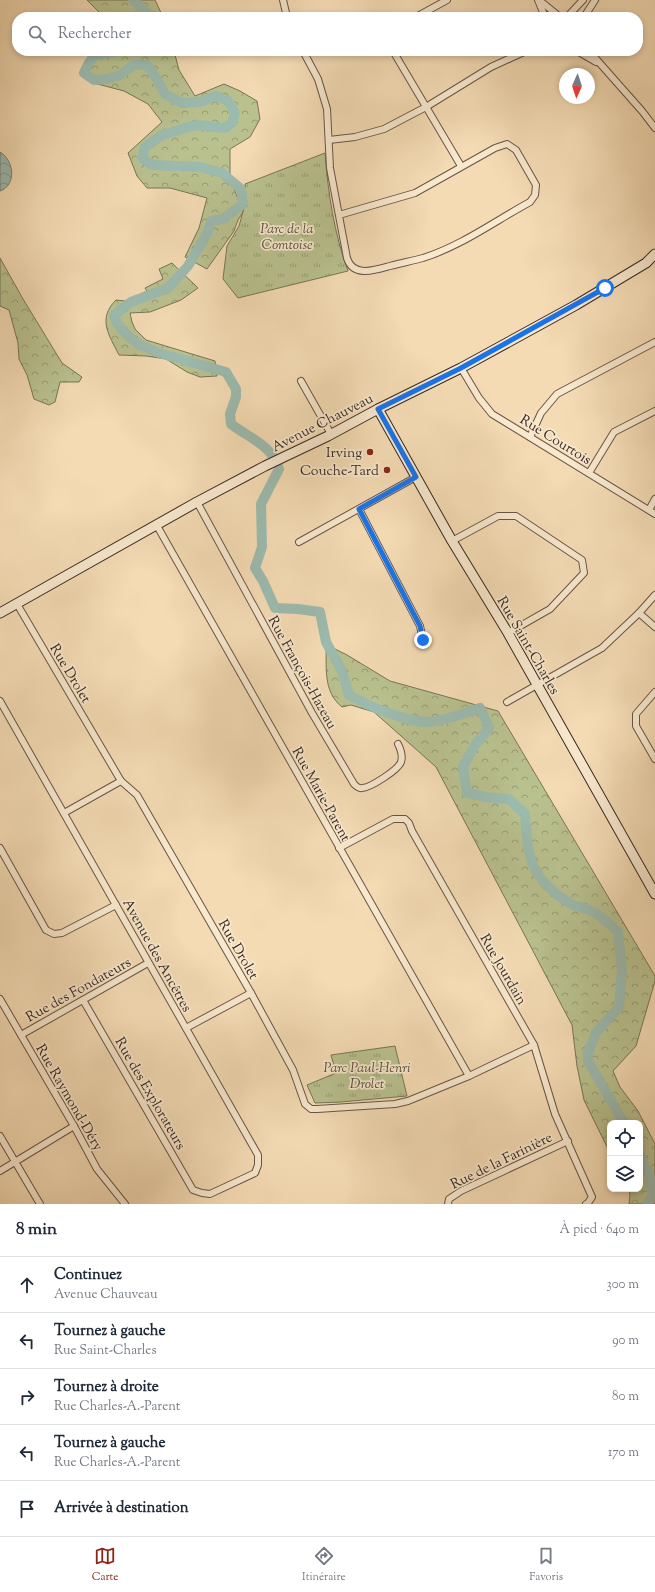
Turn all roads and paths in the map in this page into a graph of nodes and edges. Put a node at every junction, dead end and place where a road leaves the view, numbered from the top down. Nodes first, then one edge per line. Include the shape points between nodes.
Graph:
1 (283, 0) edge
2 (447, 0) edge
3 (539, 0) edge
4 (583, 0) edge
5 (596, 0) edge
6 (286, 12) edge
7 (425, 12) edge
8 (543, 12) edge
9 (554, 12) edge
10 (572, 12) edge
11 (588, 12) edge
12 (306, 56) edge
13 (396, 56) edge
14 (515, 56) edge
15 (586, 56) edge
16 (593, 56) edge
17 (601, 65) junction
18 (426, 107) junction
19 (655, 128) edge
20 (329, 140) junction
21 (461, 166) junction
22 (339, 215) junction
23 (655, 254) edge
24 (651, 261) edge
25 (655, 342) edge
26 (461, 368) junction
27 (301, 382) dead end
28 (378, 409) junction
29 (655, 411) edge
30 (332, 434) junction
31 (530, 437) junction
32 (589, 474) junction
33 (416, 477) junction
34 (655, 499) edge
35 (197, 502) junction
36 (359, 509) junction
37 (649, 510) junction
38 (655, 514) edge
39 (156, 524) junction
40 (452, 541) junction
41 (299, 542) dead end
42 (655, 595) edge
43 (17, 604) junction
44 (0, 613) edge
45 (639, 613) junction
46 (655, 627) edge
47 (508, 633) junction
48 (423, 640) dead end
49 (536, 685) junction
50 (655, 692) edge
51 (0, 701) edge
52 (507, 702) dead end
53 (398, 744) dead end
54 (655, 759) edge
55 (121, 781) junction
56 (64, 813) junction
57 (0, 848) edge
58 (339, 848) junction
59 (655, 894) edge
60 (116, 905) junction
61 (148, 963) junction
62 (251, 993) junction
63 (0, 999) edge
64 (83, 1000) junction
65 (186, 1028) junction
66 (21, 1035) junction
67 (534, 1045) junction
68 (469, 1076) junction
69 (74, 1126) junction
70 (0, 1136) edge
71 (568, 1141) junction
72 (15, 1162) junction
73 (0, 1171) edge
74 (202, 1193) joint
75 (40, 1204) edge
76 (125, 1204) edge
77 (448, 1204) edge
78 (586, 1204) edge

1 - 6 street
2 - 7 street
3 - 8 street
3 - 9 street
4 - 10 street
5 - 11 street
12 - 20 street via 318,79 327,109
13 - 18 street
14 - 18 street via 491,67
15 - 17 street
16 - 17 street
17 - 19 street
18 - 20 street via 384,128 355,137
18 - 21 street
20 - 22 street via 330,168
21 - 22 street via 415,192
21 - 22 street via 507,144 516,150 536,185 534,195 530,202 460,242 424,258 369,271 356,269 348,262
23 - 24 main road, Avenue Chauveau
24 - 26 main road, Avenue Chauveau
25 - 31 street via 557,394 541,413
26 - 28 main road, Avenue Chauveau
26 - 31 street, Rue Courtois via 492,414
27 - 30 street
28 - 30 main road, Avenue Chauveau
28 - 33 main road, Rue Saint-Charles
29 - 32 street via 614,432
30 - 35 main road, Avenue Chauveau
31 - 32 street, Rue Courtois
32 - 37 street, Rue Courtois
33 - 36 street
33 - 40 main road, Rue Saint-Charles
34 - 37 street
35 - 39 main road, Avenue Chauveau
35 - 53 street, Rue François-Hazeau via 312,714 357,788 367,787 394,771 402,759
36 - 41 street
36 - 48 street via 420,626
37 - 38 street, Rue Courtois
39 - 43 main road, Avenue Chauveau
39 - 58 street, Rue Marie-Parent
40 - 47 main road, Rue Saint-Charles
40 - 47 street via 498,516 516,516 582,560 584,573 550,609
42 - 45 street
43 - 44 main road, Avenue Chauveau
43 - 55 street, Rue Drolet
45 - 46 street
45 - 49 street via 602,648
47 - 49 main road, Rue Saint-Charles
49 - 52 street
49 - 59 main road, Rue Saint-Charles
50 - 54 street via 636,714 636,726
51 - 56 street, Avenue des Ancêtres
55 - 56 street
55 - 62 street, Rue Drolet via 137,795
56 - 60 street, Avenue des Ancêtres
57 - 60 street via 46,930 54,934 62,933
58 - 67 street, Rue Jourdain via 393,819 405,819 409,823
58 - 68 street, Rue Marie-Parent
60 - 61 street, Avenue des Ancêtres
61 - 64 street, Rue des Fondateurs
61 - 65 street, Avenue des Ancêtres
62 - 65 street
62 - 68 street, Rue Drolet via 293,1070 305,1104 310,1108 395,1104
63 - 66 street, Rue Raymond-Déry
64 - 66 street, Rue des Fondateurs
64 - 74 street, Rue des Explorateurs via 193,1190
65 - 74 street, Avenue des Ancêtres via 258,1155 255,1173 210,1194
66 - 69 street, Rue Raymond-Déry
67 - 68 street, Rue Drolet
67 - 71 street, Rue Jourdain via 555,1114
69 - 72 street
69 - 76 street, Rue Raymond-Déry via 98,1170
70 - 72 street
71 - 77 street, Rue de la Farinière via 461,1191 449,1199
71 - 78 street, Rue Jourdain via 592,1197
72 - 73 street
72 - 75 street

